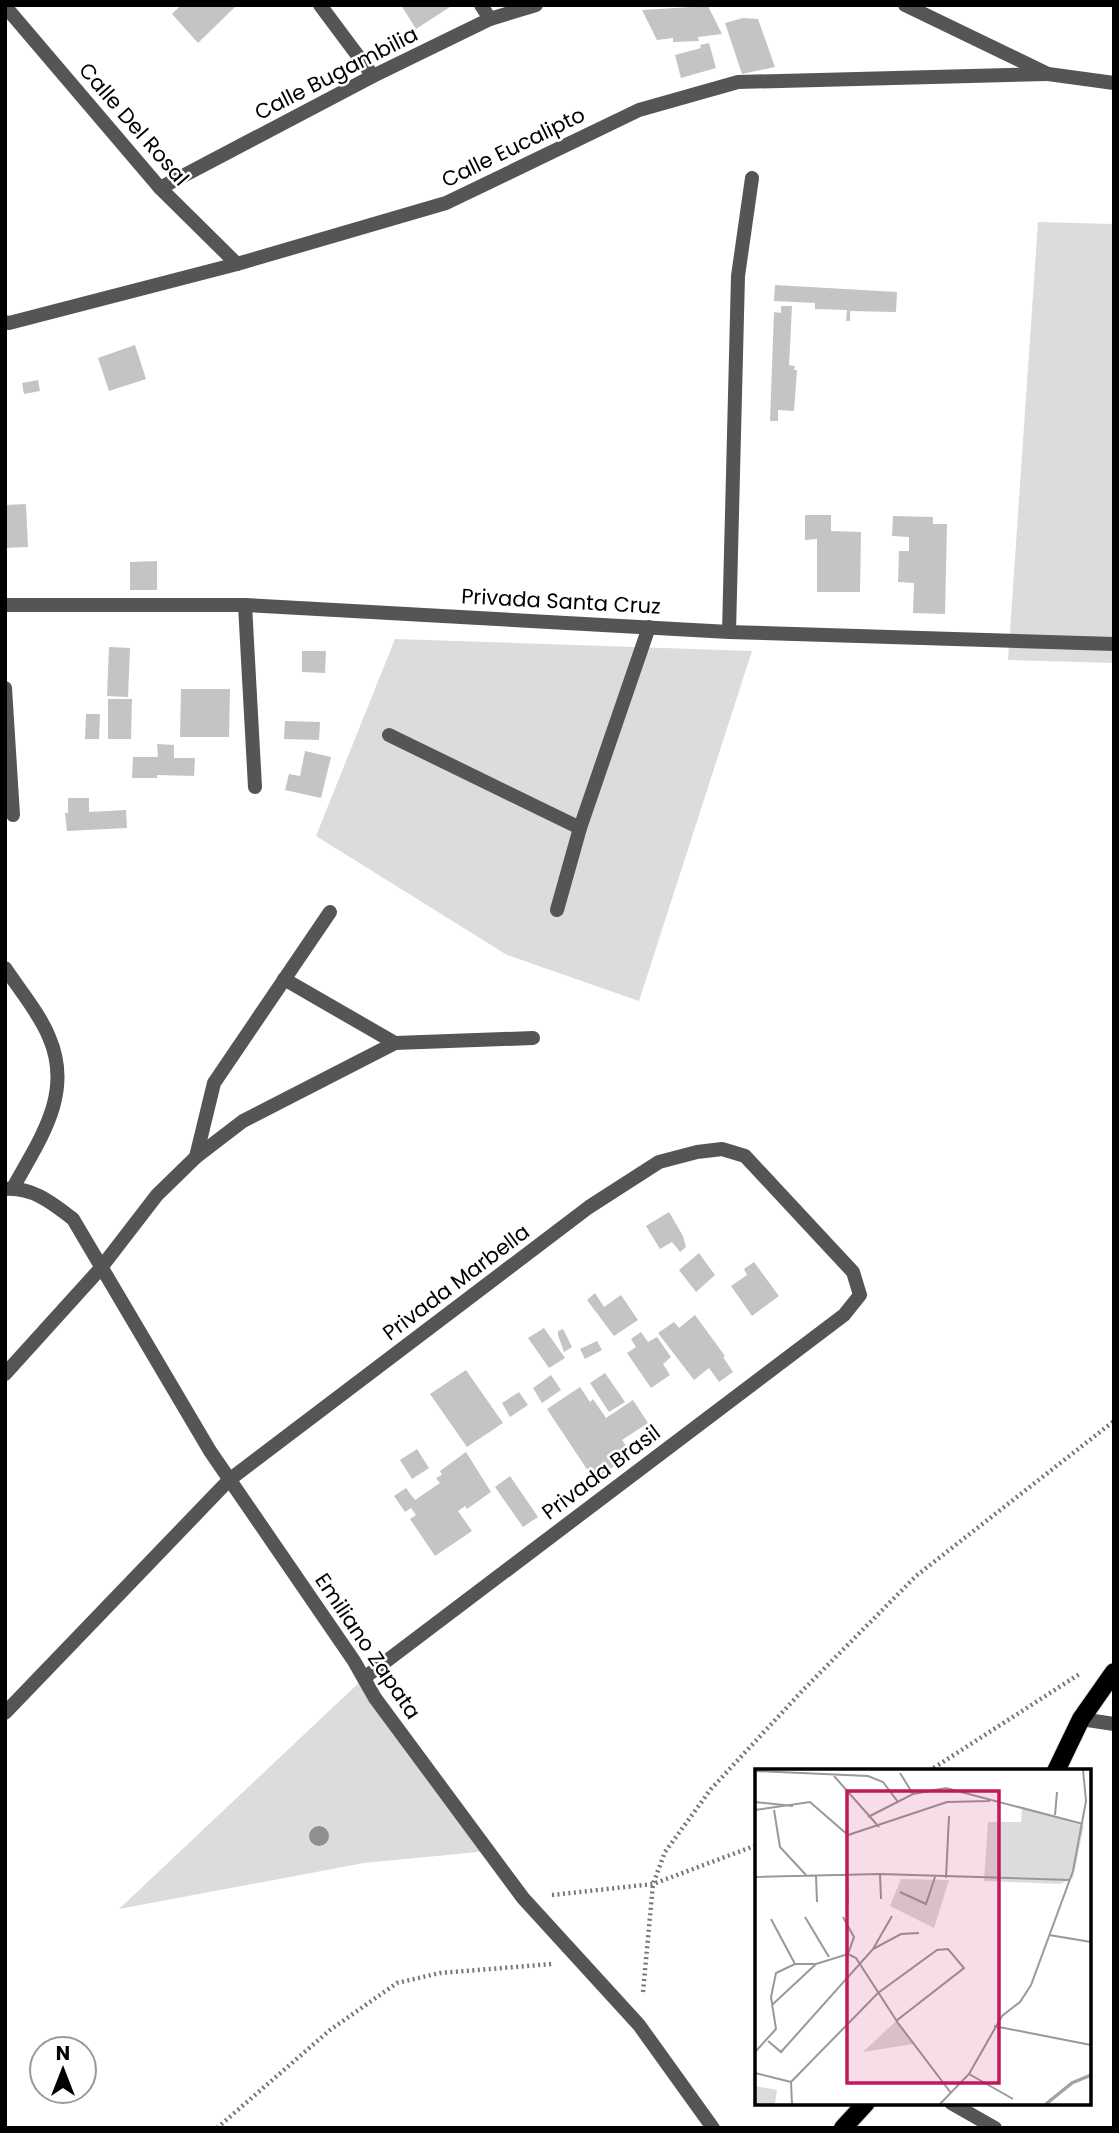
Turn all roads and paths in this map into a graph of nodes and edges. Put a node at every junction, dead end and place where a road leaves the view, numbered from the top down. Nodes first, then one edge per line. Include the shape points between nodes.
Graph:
1 (320, 5) edge
2 (481, 5) edge
3 (536, 5) edge
4 (905, 5) edge
5 (5, 6) edge
6 (490, 19) junction
7 (1048, 74) junction
8 (373, 76) junction
9 (1114, 83) edge
10 (752, 178) dead end
11 (160, 188) junction
12 (237, 264) junction
13 (5, 322) edge
14 (5, 605) edge
15 (245, 605) junction
16 (649, 627) junction
17 (729, 632) junction
18 (1114, 644) edge
19 (5, 688) edge
20 (389, 735) dead end
21 (255, 787) dead end
22 (12, 815) dead end
23 (580, 828) junction
24 (557, 910) dead end
25 (330, 912) dead end
26 (5, 968) edge
27 (284, 979) junction
28 (533, 1038) dead end
29 (395, 1043) junction
30 (196, 1157) junction
31 (9, 1189) edge
32 (100, 1269) junction
33 (859, 1295) joint
34 (5, 1374) edge
35 (1114, 1421) edge
36 (229, 1479) junction
37 (1091, 1666) dead end
38 (1114, 1672) edge
39 (364, 1678) junction
40 (5, 1713) edge
41 (1082, 1719) junction
42 (1114, 1724) edge
43 (932, 1769) edge
44 (1057, 1769) edge
45 (755, 1846) edge
46 (653, 1884) junction
47 (523, 1898) junction
48 (582, 1961) junction
49 (639, 2025) junction
50 (864, 2105) edge
51 (955, 2105) edge
52 (217, 2128) edge
53 (713, 2128) edge
54 (844, 2128) edge
55 (995, 2128) edge

1 - 8 street
2 - 6 street
3 - 6 street, Calle Bugambilia
4 - 7 street
5 - 11 street, Calle Del Rosal
6 - 8 street, Calle Bugambilia
7 - 9 street
7 - 12 street, Calle Eucalipto via 738,82 639,110 446,203
8 - 11 street, Calle Bugambilia
10 - 17 street via 738,276
11 - 12 street, Calle Del Rosal
12 - 13 street, Calle Eucalipto
14 - 15 street, Privada Santa Cruz
15 - 16 street, Privada Santa Cruz
15 - 21 street
16 - 17 street, Privada Santa Cruz
16 - 23 street
17 - 18 street, Privada Santa Cruz
19 - 22 street
20 - 23 street
23 - 24 street
25 - 27 street
26 - 31 street via 49,1036 57,1063 57,1096 51,1118
27 - 29 street
27 - 30 street via 214,1083
28 - 29 street
29 - 30 street via 243,1121
30 - 32 street via 157,1195
31 - 32 street, Emiliano Zapata via 45,1197 73,1219
32 - 34 street
32 - 36 street, Emiliano Zapata
33 - 36 street, Privada Marbella via 853,1272 745,1156 722,1149 659,1162 589,1208
33 - 39 street, Privada Brasil via 844,1315
35 - 46 path via 916,1576 711,1789 665,1852
36 - 39 street, Emiliano Zapata
36 - 40 street, Privada Marbella
37 - 43 path
38 - 41 main road
39 - 47 street, Emiliano Zapata via 374,1698
41 - 42 street
41 - 44 main road
45 - 46 path
46 - 47 path
46 - 49 path
47 - 48 street, Emiliano Zapata
48 - 49 street, Emiliano Zapata
48 - 52 path via 440,1973 397,1983 330,2029
49 - 53 street, Emiliano Zapata
50 - 54 main road
51 - 55 street

